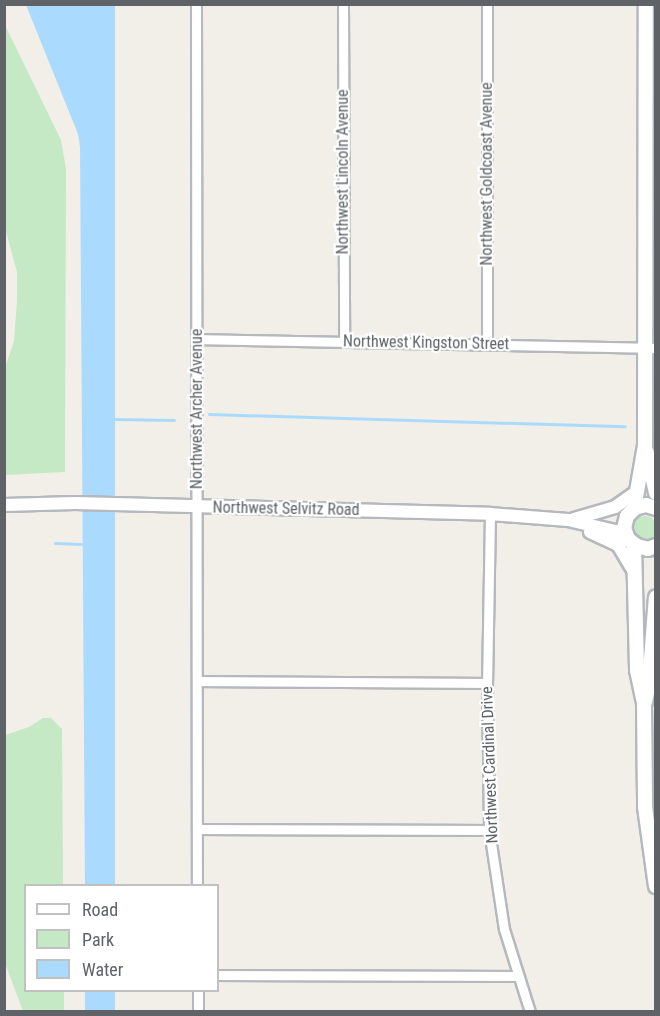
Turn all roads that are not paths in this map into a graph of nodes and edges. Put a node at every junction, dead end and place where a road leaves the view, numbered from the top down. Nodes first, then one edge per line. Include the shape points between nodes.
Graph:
1 (196, 4) edge
2 (342, 4) edge
3 (487, 4) edge
4 (646, 4) edge
5 (196, 339) junction
6 (344, 340) junction
7 (487, 344) junction
8 (651, 348) edge
9 (645, 445) junction
10 (635, 493) junction
11 (656, 493) edge
12 (4, 505) edge
13 (197, 507) junction
14 (656, 508) edge
15 (632, 510) junction
16 (490, 514) junction
17 (572, 520) junction
18 (631, 542) junction
19 (656, 546) edge
20 (635, 573) junction
21 (656, 597) edge
22 (653, 664) edge
23 (197, 681) junction
24 (487, 683) junction
25 (644, 704) junction
26 (197, 829) junction
27 (489, 830) junction
28 (197, 884) edge
29 (656, 886) edge
30 (219, 975) edge
31 (517, 976) junction
32 (198, 992) edge
33 (198, 1011) edge
34 (530, 1011) edge

1 - 5 street, Northwest Archer Avenue
2 - 6 street, Northwest Lincoln Avenue
3 - 7 street, Northwest Goldcoast Avenue
4 - 8 main road
5 - 6 street, Northwest Kingston Street
5 - 13 street, Northwest Archer Avenue
6 - 7 street, Northwest Kingston Street
7 - 8 street, Northwest Kingston Street
8 - 9 main road
9 - 10 main road
9 - 11 main road
10 - 15 main road
10 - 17 street via 615,507
12 - 13 street, Northwest Selvitz Road
13 - 16 street, Northwest Selvitz Road
13 - 23 street, Northwest Archer Avenue
14 - 15 main road via 646,505
15 - 17 street, Northwest Selvitz Road
15 - 18 main road via 624,528
16 - 17 street, Northwest Selvitz Road
16 - 24 street, Northwest Cardinal Drive
17 - 18 street, Northwest Selvitz Road via 615,531
17 - 20 street via 618,545
18 - 19 main road via 648,549
18 - 20 main road
20 - 25 main road via 637,670
21 - 22 main road
22 - 25 main road
23 - 24 street
23 - 26 street, Northwest Archer Avenue
24 - 27 street, Northwest Cardinal Drive
25 - 29 main road via 645,807
26 - 27 street
26 - 28 street, Northwest Archer Avenue
27 - 31 street, Northwest Cardinal Drive via 504,929
30 - 31 street
31 - 34 street, Northwest Cardinal Drive
32 - 33 street

